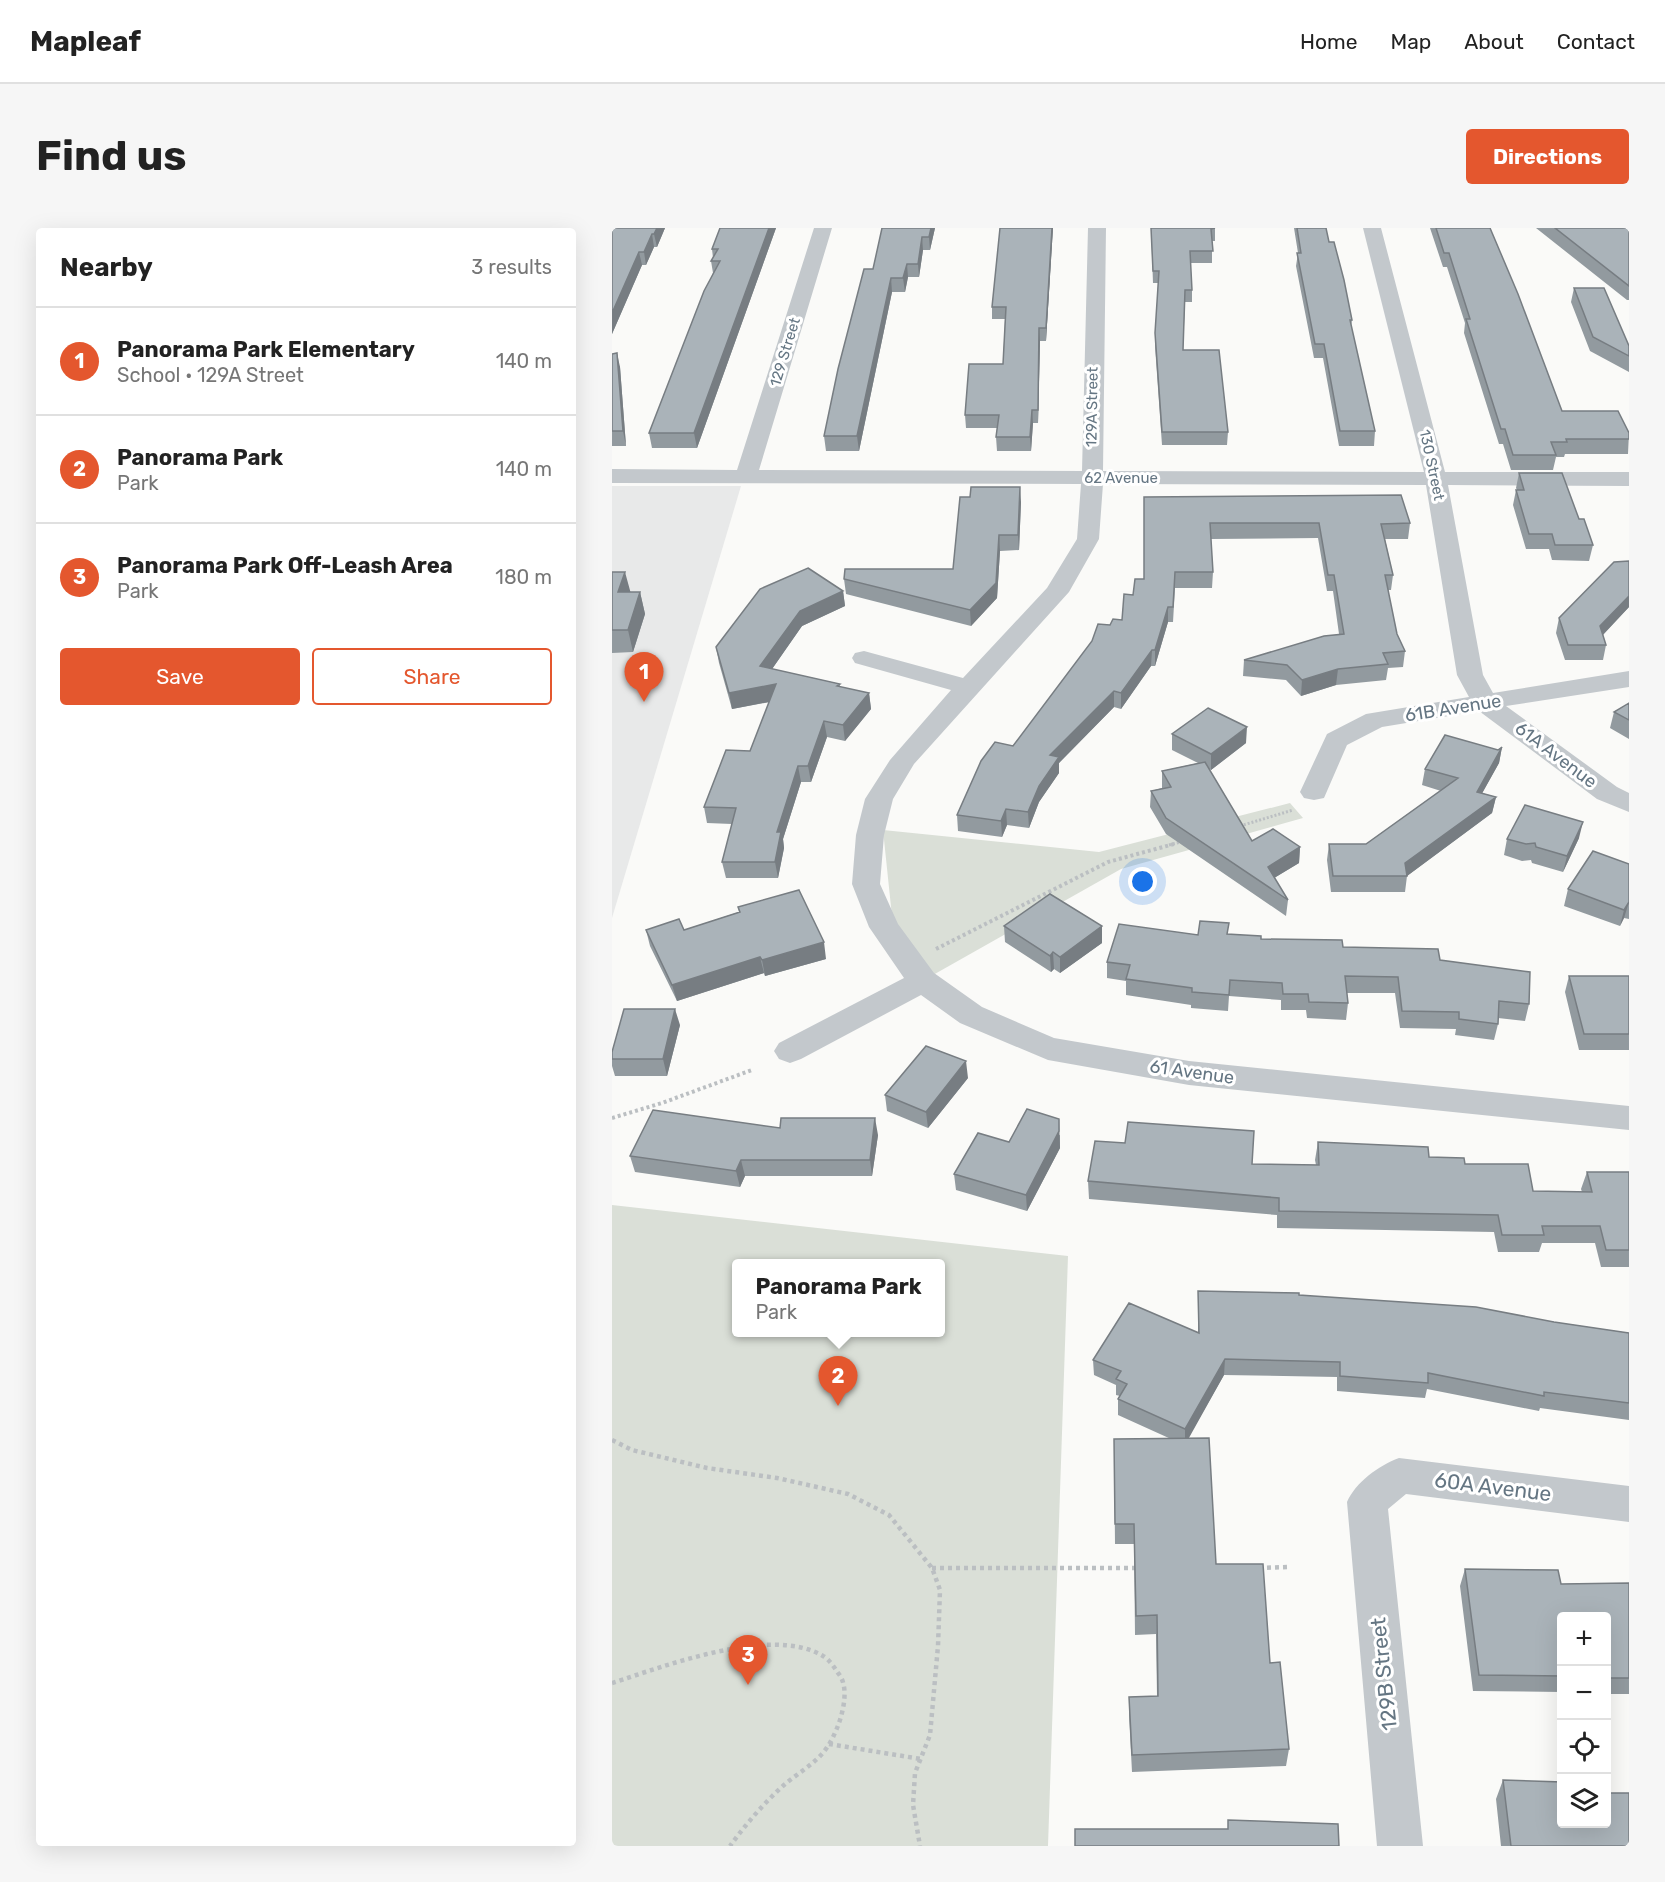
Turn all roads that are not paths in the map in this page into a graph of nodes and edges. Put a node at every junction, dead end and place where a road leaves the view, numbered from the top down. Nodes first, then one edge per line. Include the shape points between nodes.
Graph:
1 (823, 228) edge
2 (1097, 228) edge
3 (1372, 228) edge
4 (612, 476) edge
5 (746, 476) junction
6 (1091, 477) junction
7 (1436, 479) junction
8 (1629, 479) edge
9 (864, 658) dead end
10 (1629, 679) edge
11 (968, 687) junction
12 (1485, 703) junction
13 (1314, 792) road end
14 (1629, 803) edge
15 (923, 981) junction
16 (790, 1051) dead end
17 (1629, 1118) edge
18 (1367, 1502) joint
19 (1629, 1504) edge
20 (1400, 1846) edge

1 - 5 street, 129 Street
2 - 6 street, 129A Street
3 - 7 street, 130 Street
4 - 5 street, 62 Avenue
5 - 6 street, 62 Avenue
6 - 7 street, 62 Avenue
6 - 11 street, 129A Street via 1088,539 1057,592
7 - 8 street, 62 Avenue
7 - 12 street, 130 Street via 1470,675
9 - 11 street
10 - 12 street, 61B Avenue
11 - 15 street, 129A Street via 903,760 879,799 870,835 866,885 884,927
12 - 13 street, 61B Avenue via 1375,720 1336,740
12 - 14 street, 61A Avenue via 1607,793
15 - 16 street
15 - 17 street, 61 Avenue via 971,1015 1048,1049 1190,1073
18 - 19 street, 60A Avenue via 1400,1476
18 - 20 street, 129B Street

